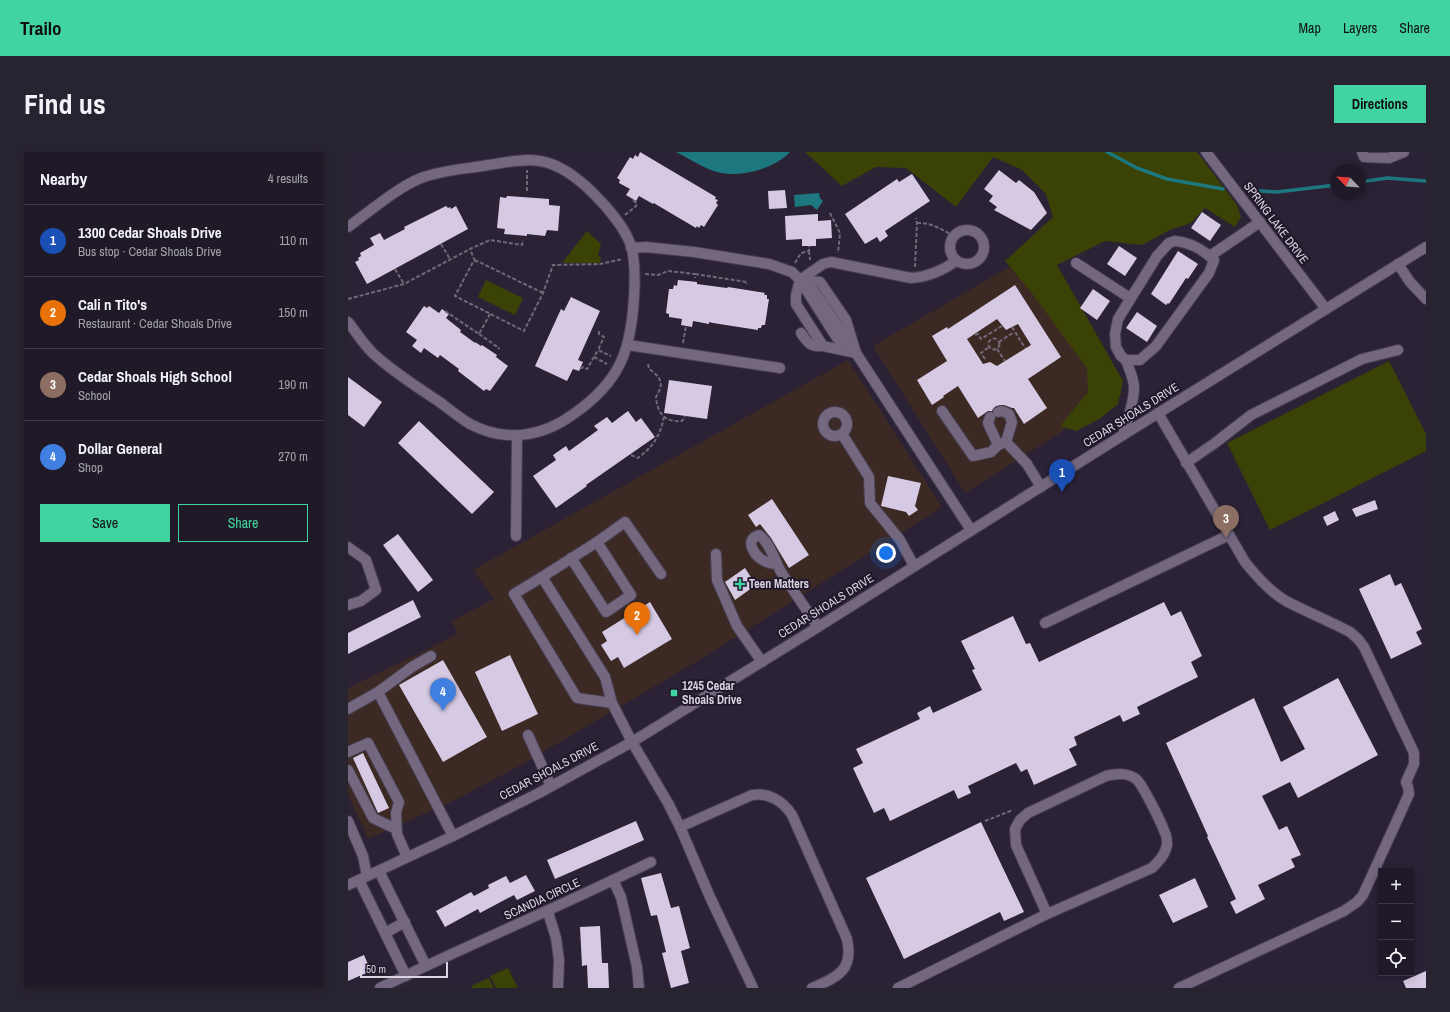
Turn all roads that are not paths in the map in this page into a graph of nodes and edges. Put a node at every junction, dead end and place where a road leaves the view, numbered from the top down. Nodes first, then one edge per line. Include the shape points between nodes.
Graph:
1 (1206, 152) edge
2 (1362, 152) edge
3 (1404, 152) edge
4 (1260, 222) junction
5 (348, 227) edge
6 (1426, 247) edge
7 (632, 248) junction
8 (1210, 256) junction
9 (956, 261) junction
10 (1076, 263) dead end
11 (1398, 264) junction
12 (800, 280) junction
13 (1130, 298) junction
14 (1426, 299) edge
15 (1326, 309) junction
16 (348, 322) edge
17 (801, 333) dead end
18 (628, 345) junction
19 (823, 346) junction
20 (1398, 350) dead end
21 (856, 353) junction
22 (1126, 360) junction
23 (780, 368) dead end
24 (942, 411) dead end
25 (1158, 413) junction
26 (842, 434) dead end
27 (517, 435) junction
28 (1123, 435) junction
29 (1002, 443) junction
30 (1186, 463) junction
31 (1041, 487) junction
32 (971, 530) junction
33 (1229, 535) junction
34 (516, 536) dead end
35 (597, 542) junction
36 (348, 547) edge
37 (716, 554) dead end
38 (572, 558) junction
39 (777, 564) dead end
40 (914, 566) junction
41 (661, 574) dead end
42 (542, 577) junction
43 (348, 605) edge
44 (1045, 622) dead end
45 (818, 627) junction
46 (431, 656) dead end
47 (762, 662) junction
48 (378, 692) junction
49 (612, 702) junction
50 (348, 709) edge
51 (528, 735) dead end
52 (632, 742) junction
53 (349, 748) edge
54 (348, 770) edge
55 (551, 786) junction
56 (348, 821) edge
57 (680, 827) junction
58 (396, 830) junction
59 (453, 836) junction
60 (407, 858) junction
61 (651, 862) dead end
62 (379, 871) junction
63 (364, 878) junction
64 (613, 880) junction
65 (348, 885) edge
66 (548, 912) junction
67 (1047, 914) junction
68 (405, 922) junction
69 (385, 933) junction
70 (426, 966) junction
71 (406, 976) junction
72 (753, 987) edge
73 (380, 988) edge
74 (558, 988) edge
75 (639, 988) edge
76 (812, 988) edge
77 (899, 988) edge
78 (1180, 988) edge

1 - 4 street, SPRING LAKE DRIVE
2 - 3 street via 1364,156 1389,158
4 - 8 street
4 - 15 street, SPRING LAKE DRIVE
5 - 7 street via 404,186 420,178 519,160 540,161 562,169 584,184 604,204 622,228
6 - 11 street, CEDAR SHOALS DRIVE
7 - 12 street via 694,252 768,264 792,272
7 - 18 street via 635,280 633,318
8 - 13 street via 1202,249 1186,242 1175,241 1169,244 1157,256
8 - 22 street via 1214,260 1209,273 1156,346 1140,360
9 - 9 street via 961,264 975,263 982,256 984,243 980,235 971,230 961,231 954,236 950,243 950,252
9 - 12 street via 935,273 911,278 831,262 823,264
10 - 13 street
11 - 14 street
11 - 15 street, CEDAR SHOALS DRIVE
12 - 19 street via 796,304
12 - 21 street via 837,338
12 - 21 street via 820,282 846,320
13 - 22 street via 1118,319 1115,334 1116,347
15 - 25 street, CEDAR SHOALS DRIVE
16 - 27 street via 375,356 469,423 488,431
17 - 19 street via 808,343 815,347
18 - 23 street
18 - 27 street via 614,375 590,402 552,427 532,434
19 - 21 street
20 - 30 street via 1362,360 1251,415
21 - 32 street
22 - 28 street via 1134,388
24 - 29 street via 973,456 991,452
25 - 28 street, CEDAR SHOALS DRIVE
25 - 30 street
26 - 40 street via 869,477 870,503 900,540
27 - 34 street
28 - 31 street, CEDAR SHOALS DRIVE
29 - 29 street via 1012,422 1009,414 1002,411 994,414 988,423
29 - 31 street via 1027,464
30 - 33 street
31 - 32 street, CEDAR SHOALS DRIVE
32 - 40 street, CEDAR SHOALS DRIVE
33 - 44 street
33 - 78 street via 1250,568 1274,593 1350,632 1358,639 1400,720 1414,753 1414,764 1406,782 1408,794 1363,895 1357,902 1344,911
35 - 38 street
35 - 38 street via 631,595 606,612
35 - 41 street via 625,522
36 - 43 street via 366,560 376,590 361,601
37 - 47 street via 717,580 737,626
38 - 42 street
39 - 45 street
40 - 45 street, CEDAR SHOALS DRIVE
42 - 49 street via 605,677
42 - 49 street via 514,594 577,698
45 - 47 street, CEDAR SHOALS DRIVE
46 - 48 street
47 - 52 street, CEDAR SHOALS DRIVE
48 - 50 street
48 - 59 street
49 - 52 street
51 - 55 street
52 - 55 street, CEDAR SHOALS DRIVE
52 - 57 street
53 - 58 street via 368,743 399,802
54 - 58 street via 373,818
55 - 59 street, CEDAR SHOALS DRIVE
56 - 63 street via 363,856
57 - 72 street
57 - 76 street via 760,793 787,808 849,948 848,959 838,976
58 - 60 street
59 - 60 street, CEDAR SHOALS DRIVE
60 - 62 street, CEDAR SHOALS DRIVE
61 - 64 street, SCANDIA CIRCLE
62 - 63 street, CEDAR SHOALS DRIVE
62 - 68 street
63 - 65 street, CEDAR SHOALS DRIVE
63 - 69 street
64 - 66 street, SCANDIA CIRCLE
64 - 75 street via 621,897 637,967
66 - 70 street, SCANDIA CIRCLE
66 - 74 street via 559,960
67 - 67 street via 1152,868 1159,862 1167,844 1166,834 1142,786 1135,778 1126,774 1106,776 1028,813 1020,820 1015,829 1016,845
67 - 77 street
68 - 69 street
68 - 70 street
69 - 71 street
70 - 71 street, SCANDIA CIRCLE
71 - 73 street, SCANDIA CIRCLE

